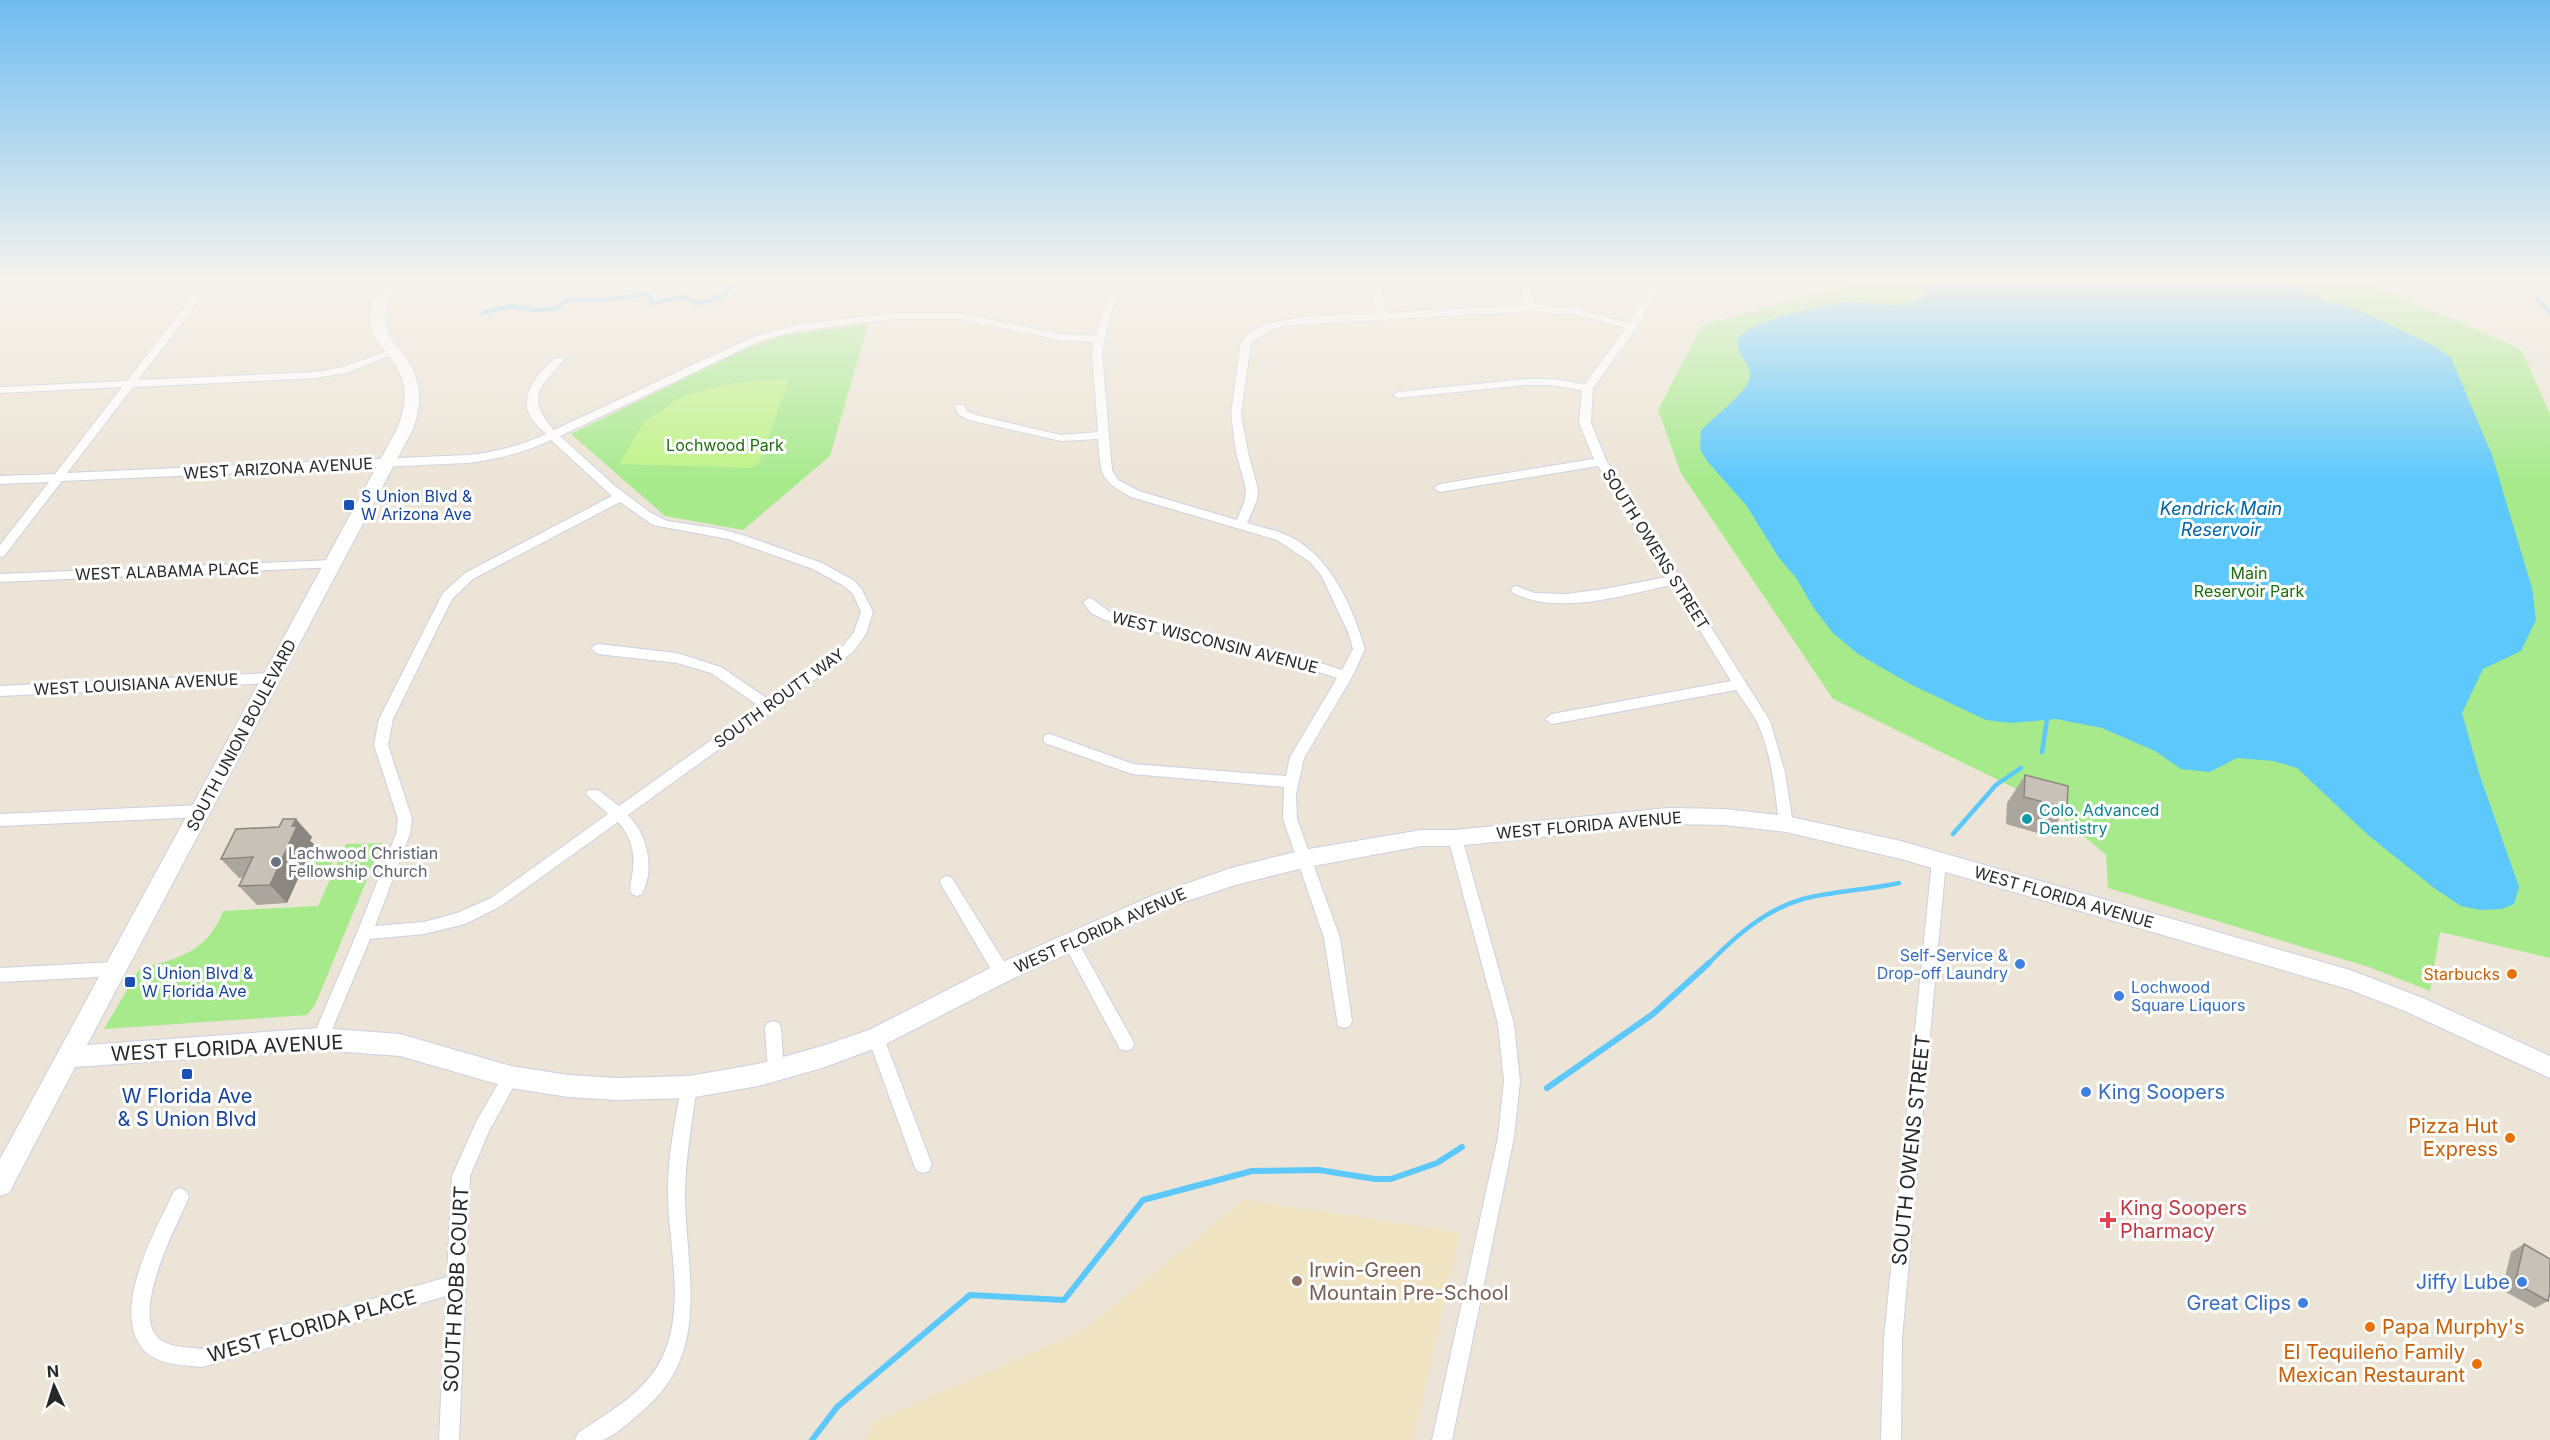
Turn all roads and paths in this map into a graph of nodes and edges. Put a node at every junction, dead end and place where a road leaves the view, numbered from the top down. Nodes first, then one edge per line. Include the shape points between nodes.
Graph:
1 (157, 348) edge
2 (390, 348) edge
3 (736, 348) edge
4 (1098, 348) edge
5 (1245, 348) edge
6 (1617, 348) edge
7 (393, 352) junction
8 (559, 360) dead end
9 (130, 384) junction
10 (1588, 388) junction
11 (0, 390) edge
12 (1398, 394) dead end
13 (960, 407) dead end
14 (551, 435) junction
15 (1103, 435) junction
16 (1601, 462) junction
17 (388, 463) junction
18 (58, 478) junction
19 (0, 480) edge
20 (1440, 488) dead end
21 (621, 496) junction
22 (1241, 524) junction
23 (0, 553) edge
24 (333, 564) junction
25 (0, 578) edge
26 (1675, 580) junction
27 (1516, 590) dead end
28 (1089, 602) dead end
29 (598, 649) dead end
30 (1346, 676) junction
31 (271, 678) junction
32 (1740, 684) junction
33 (0, 691) edge
34 (768, 706) junction
35 (1552, 719) dead end
36 (1050, 739) dead end
37 (1291, 782) junction
38 (593, 794) dead end
39 (200, 811) junction
40 (620, 812) junction
41 (0, 820) edge
42 (1785, 824) junction
43 (1455, 838) junction
44 (1303, 859) junction
45 (1939, 861) junction
46 (947, 882) dead end
47 (637, 890) dead end
48 (365, 933) junction
49 (1071, 942) junction
50 (115, 969) junction
51 (1002, 973) junction
52 (0, 975) edge
53 (1344, 1021) dead end
54 (773, 1028) dead end
55 (876, 1038) junction
56 (320, 1039) junction
57 (1126, 1044) dead end
58 (68, 1057) junction
59 (2550, 1067) edge
60 (776, 1070) junction
61 (511, 1077) junction
62 (689, 1087) junction
63 (7, 1158) edge
64 (923, 1166) dead end
65 (0, 1184) edge
66 (180, 1197) dead end
67 (455, 1284) junction
68 (449, 1440) edge
69 (585, 1440) edge
70 (1442, 1440) edge
71 (1892, 1440) edge

1 - 9 street
2 - 7 street, SOUTH UNION BOULEVARD
3 - 14 street, WEST ARIZONA AVENUE
4 - 15 street
5 - 22 street via 1238,427 1251,500
6 - 10 street
7 - 9 street via 345,370 317,375
7 - 17 street, SOUTH UNION BOULEVARD via 410,376 414,397 408,422
8 - 14 street, SOUTH ROUTT WAY via 544,374 533,404 536,418
9 - 11 street
9 - 18 street
10 - 12 street via 1525,382
10 - 16 street, SOUTH OWENS STREET via 1585,423
13 - 15 street via 972,418 1062,438
14 - 17 street, WEST ARIZONA AVENUE via 501,455
14 - 21 street, SOUTH ROUTT WAY
15 - 22 street via 1107,470 1114,483 1135,494
16 - 20 street
16 - 26 street, SOUTH OWENS STREET
17 - 18 street, WEST ARIZONA AVENUE
17 - 24 street, SOUTH UNION BOULEVARD
18 - 19 street, WEST ARIZONA AVENUE
18 - 23 street
21 - 34 street, SOUTH ROUTT WAY via 655,522 729,535 815,565 857,590 867,612 860,634 848,649
21 - 48 street via 469,576 447,596 386,719 381,745 405,819 403,834
22 - 30 street via 1281,537 1300,548 1326,573 1359,649
24 - 25 street, WEST ALABAMA PLACE
24 - 31 street, SOUTH UNION BOULEVARD
26 - 27 street via 1550,598 1532,597
26 - 32 street, SOUTH OWENS STREET
28 - 30 street, WEST WISCONSIN AVENUE via 1109,617 1293,659
29 - 34 street via 677,658 716,670
30 - 37 street via 1297,757
31 - 33 street, WEST LOUISIANA AVENUE
31 - 39 street, SOUTH UNION BOULEVARD
32 - 35 street
32 - 42 street, SOUTH OWENS STREET via 1774,747
34 - 40 street, SOUTH ROUTT WAY
36 - 37 street via 1132,769
37 - 44 street via 1290,819
38 - 40 street
39 - 41 street
39 - 50 street, SOUTH UNION BOULEVARD
40 - 47 street via 631,825 641,850
40 - 48 street, SOUTH ROUTT WAY via 495,902 460,919 424,928
42 - 43 street, WEST FLORIDA AVENUE via 1668,816
42 - 45 street, WEST FLORIDA AVENUE
43 - 44 street, WEST FLORIDA AVENUE via 1422,838
43 - 70 street via 1506,1024 1512,1081 1506,1137
44 - 49 street, WEST FLORIDA AVENUE via 1231,877 1162,901
44 - 53 street via 1332,938
45 - 59 street, WEST FLORIDA AVENUE via 2350,980 2415,1005
45 - 71 street, SOUTH OWENS STREET via 1893,1338
46 - 51 street
48 - 56 street
49 - 51 street, WEST FLORIDA AVENUE
49 - 57 street
50 - 52 street
50 - 58 street, SOUTH UNION BOULEVARD
51 - 55 street, WEST FLORIDA AVENUE
54 - 60 street
55 - 60 street, WEST FLORIDA AVENUE
55 - 64 street
56 - 58 street, WEST FLORIDA AVENUE
56 - 61 street, WEST FLORIDA AVENUE via 400,1045
58 - 63 street, SOUTH UNION BOULEVARD
60 - 62 street, WEST FLORIDA AVENUE
61 - 62 street, WEST FLORIDA AVENUE via 617,1089
61 - 67 street, SOUTH ROBB COURT via 461,1176
62 - 69 street via 677,1170 683,1311 679,1335 669,1365 655,1387
63 - 65 street, SOUTH UNION BOULEVARD
66 - 67 street, WEST FLORIDA PLACE via 148,1273 138,1309 144,1336 158,1350 177,1358 202,1359
67 - 68 street, SOUTH ROBB COURT

